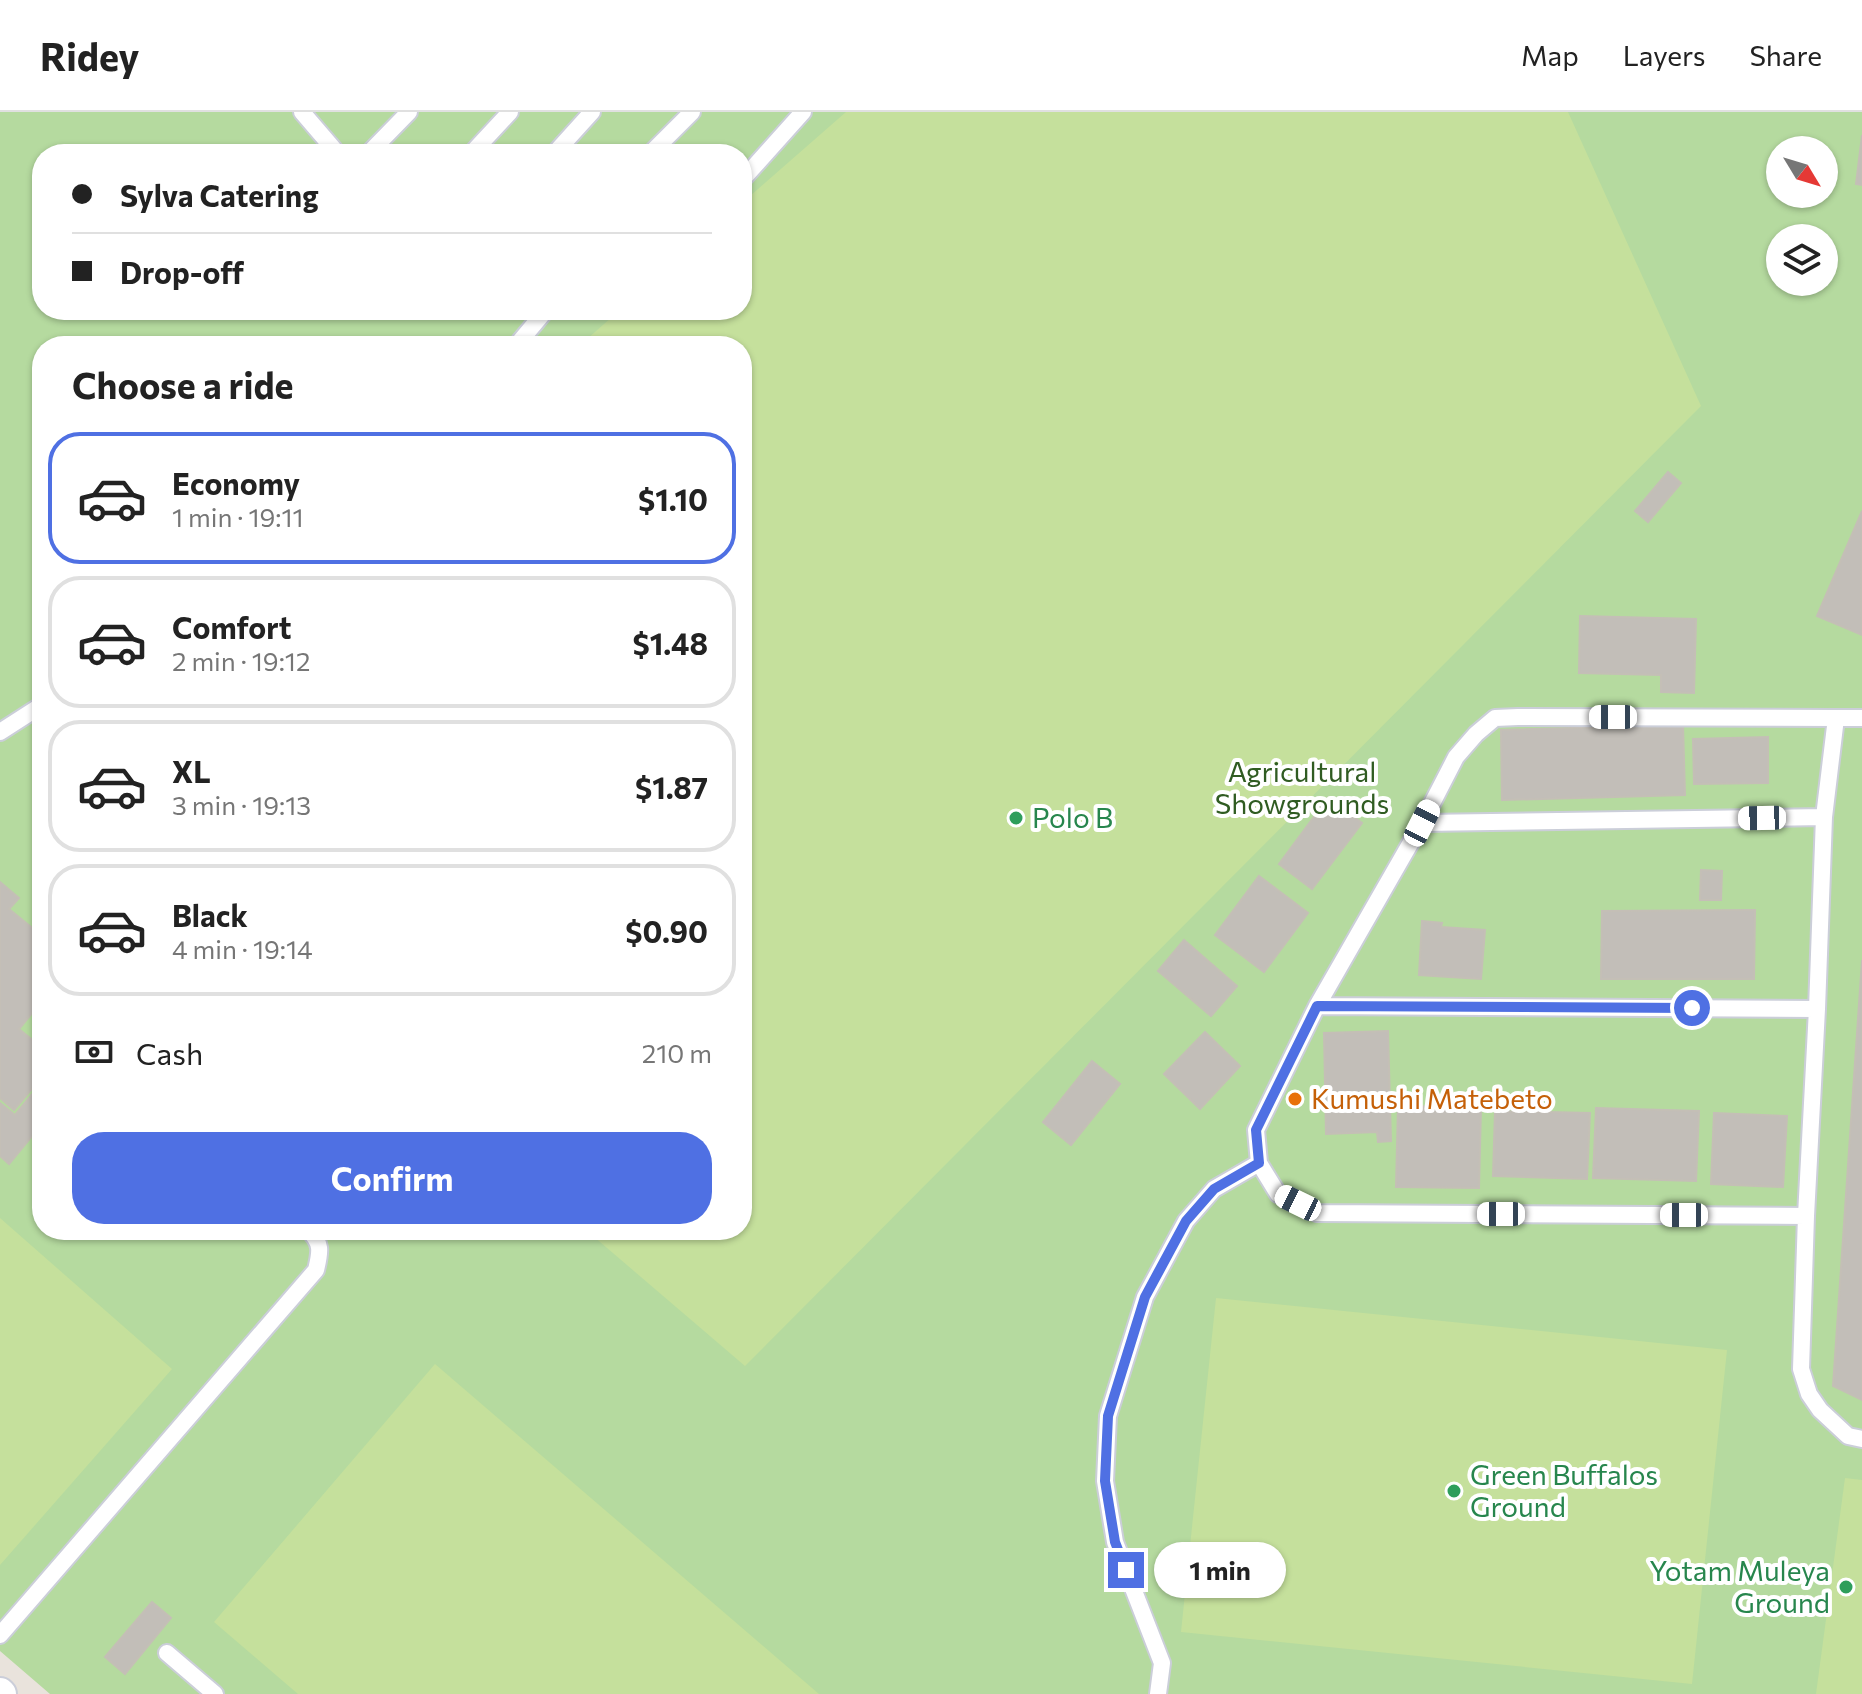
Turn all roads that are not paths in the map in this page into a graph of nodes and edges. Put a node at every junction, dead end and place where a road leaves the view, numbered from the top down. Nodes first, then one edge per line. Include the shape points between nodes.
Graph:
1 (302, 112) edge
2 (409, 112) edge
3 (510, 112) edge
4 (592, 112) edge
5 (692, 112) edge
6 (803, 112) edge
7 (329, 144) edge
8 (378, 144) edge
9 (480, 144) edge
10 (563, 144) edge
11 (660, 144) edge
12 (752, 169) edge
13 (538, 320) edge
14 (524, 336) edge
15 (32, 711) edge
16 (1836, 718) junction
17 (1862, 718) edge
18 (0, 732) edge
19 (1824, 817) junction
20 (1422, 823) junction
21 (1317, 1006) junction
22 (1817, 1009) junction
23 (1259, 1163) junction
24 (1806, 1216) junction
25 (316, 1240) edge
26 (1862, 1439) edge
27 (0, 1635) edge
28 (167, 1653) dead end
29 (215, 1694) edge
30 (1158, 1694) edge

1 - 7 lane
2 - 8 lane
3 - 9 lane
4 - 10 lane
5 - 11 lane
6 - 12 lane
13 - 14 lane
15 - 18 lane
16 - 17 lane
16 - 19 lane
16 - 20 lane via 1495,718 1456,757
19 - 20 lane
19 - 22 lane
20 - 21 lane
21 - 22 lane
21 - 23 lane via 1256,1130
22 - 24 lane
23 - 24 lane via 1278,1194 1317,1213
23 - 30 lane via 1214,1189 1186,1221 1145,1297 1108,1416 1105,1481 1115,1542 1162,1663
24 - 26 lane via 1801,1369 1820,1410 1848,1436
25 - 27 lane via 321,1251 316,1270
28 - 29 lane

